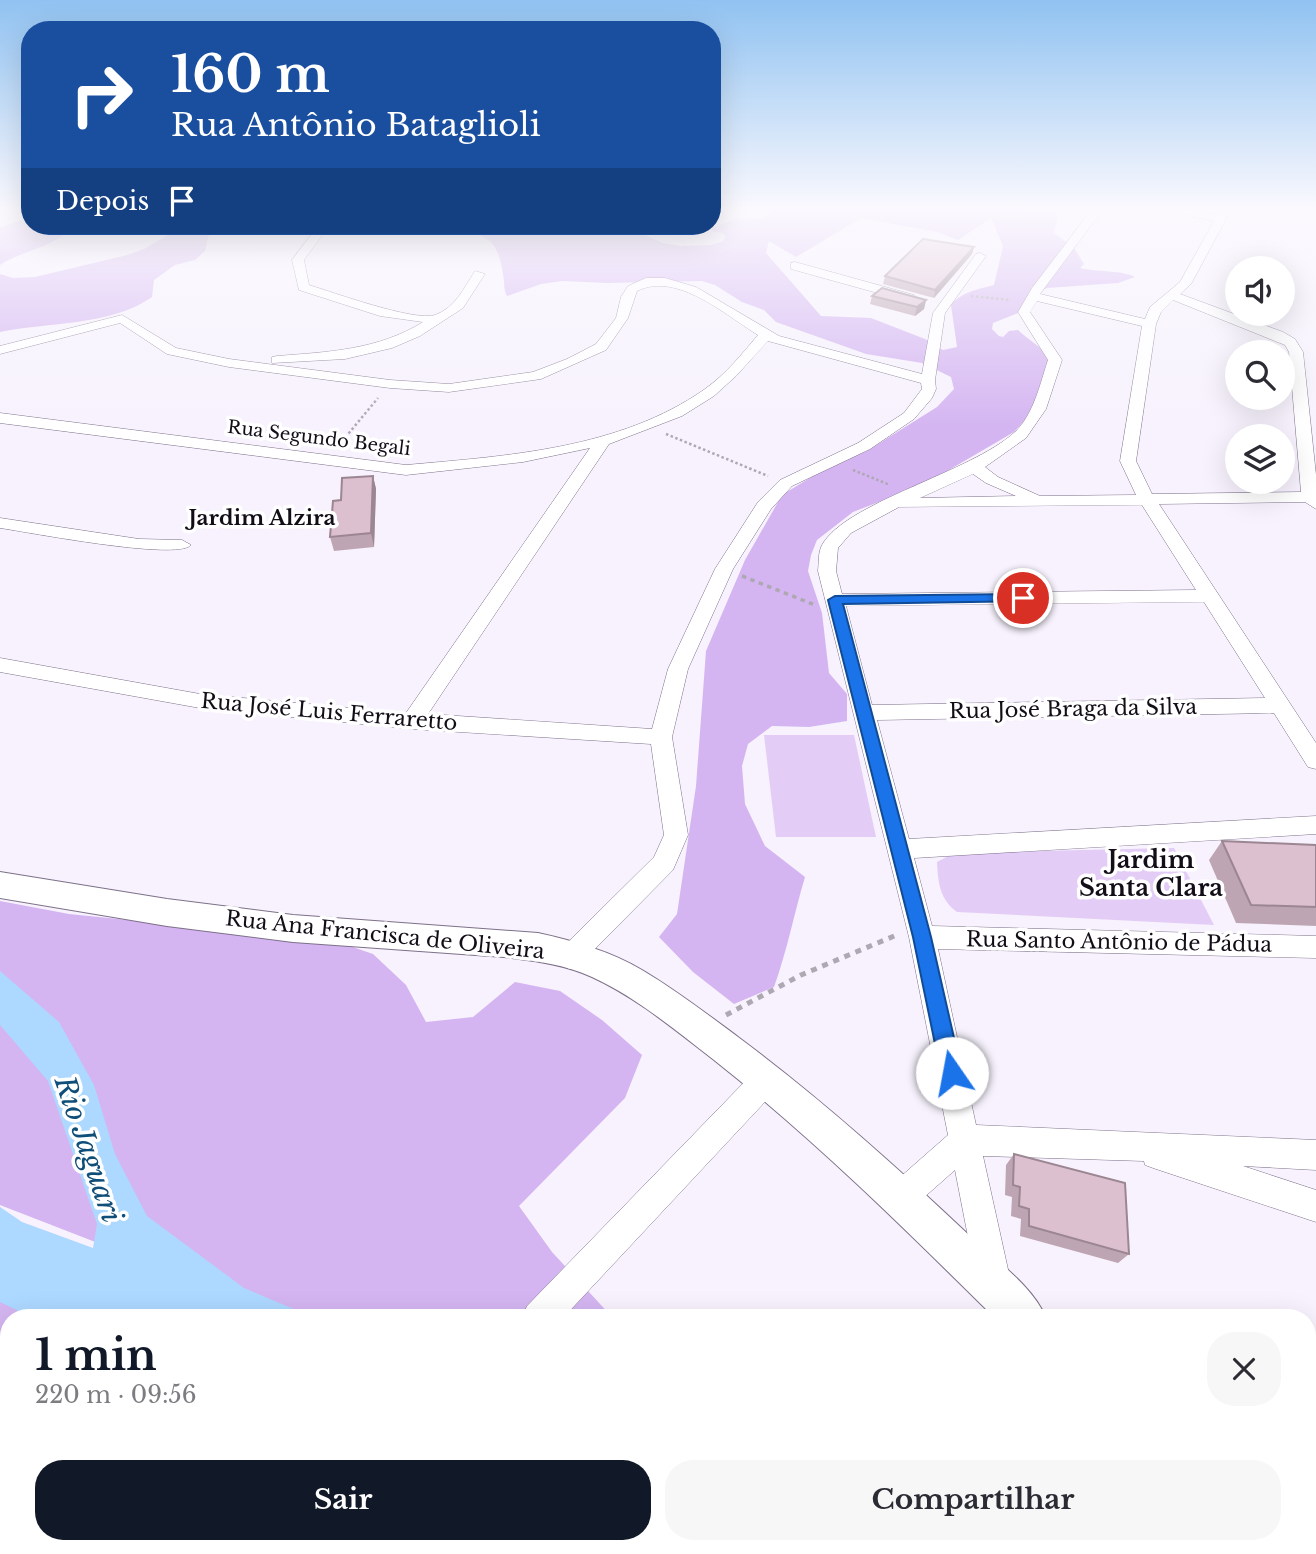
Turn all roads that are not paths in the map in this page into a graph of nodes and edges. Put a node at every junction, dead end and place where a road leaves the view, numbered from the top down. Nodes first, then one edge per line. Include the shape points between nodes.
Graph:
1 (302, 281) edge
2 (475, 281) edge
3 (847, 281) edge
4 (955, 281) edge
5 (1045, 281) edge
6 (1187, 281) edge
7 (1033, 296) junction
8 (1173, 296) junction
9 (931, 304) junction
10 (437, 320) junction
11 (1149, 324) junction
12 (765, 336) junction
13 (0, 350) edge
14 (229, 363) junction
15 (928, 380) junction
16 (0, 418) edge
17 (604, 439) junction
18 (974, 467) junction
19 (903, 499) junction
20 (1147, 499) junction
21 (1314, 499) edge
22 (1042, 501) junction
23 (0, 523) edge
24 (182, 545) dead end
25 (1210, 596) junction
26 (837, 608) junction
27 (0, 665) edge
28 (1282, 705) junction
29 (865, 713) junction
30 (412, 722) junction
31 (662, 737) junction
32 (1316, 761) edge
33 (1316, 825) edge
34 (900, 849) junction
35 (0, 885) edge
36 (920, 932) junction
37 (1316, 947) edge
38 (570, 957) junction
39 (767, 1079) junction
40 (966, 1140) junction
41 (1126, 1145) junction
42 (1316, 1155) edge
43 (901, 1197) junction
44 (1316, 1206) edge
45 (995, 1289) junction
46 (548, 1309) edge
47 (1016, 1309) edge

1 - 10 street via 303,287 385,313
2 - 10 street via 459,305
3 - 9 street
4 - 9 street
5 - 7 street
6 - 8 street
7 - 11 street
7 - 18 street via 1024,312 1055,360 1045,396 1021,435
8 - 11 street via 1155,310
8 - 21 street via 1290,342 1296,352
9 - 15 street via 939,313
10 - 14 street via 387,345 345,355
11 - 20 street via 1128,461
12 - 14 street via 692,290 646,282 626,297 622,318 601,347 536,376 449,388
12 - 15 street
12 - 17 street, Rua Segundo Begali via 710,392 670,415
13 - 14 street via 122,319 172,351
15 - 31 street via 925,398 909,416 864,446 786,483 764,506 724,569 678,669
16 - 17 street, Rua Segundo Begali via 407,470 524,458
17 - 30 street
18 - 19 street
18 - 22 street via 992,480
19 - 22 street
19 - 26 street via 845,530 829,547 827,571
20 - 21 street
20 - 22 street
20 - 25 street
23 - 24 street via 139,544
25 - 26 street
25 - 28 street
26 - 29 street
27 - 30 street, Rua José Luis Ferraretto via 200,701
28 - 29 street, Rua José Braga da Silva
28 - 32 street
29 - 34 street
30 - 31 street, Rua José Luis Ferraretto
31 - 38 street via 676,835 664,863
33 - 34 street
34 - 36 street
35 - 38 street, Rua Ana Francisca de Oliveira via 336,934 534,946
36 - 37 street, Rua Santo Antônio de Pádua
36 - 40 street
38 - 39 street, Rua Ana Francisca de Oliveira via 600,965 670,1007
39 - 43 street, Rua Ana Francisca de Oliveira
39 - 46 street
40 - 41 street
40 - 43 street
40 - 45 street
41 - 42 street
41 - 44 street
43 - 45 street, Rua Ana Francisca de Oliveira
45 - 47 street, Rua Ana Francisca de Oliveira

